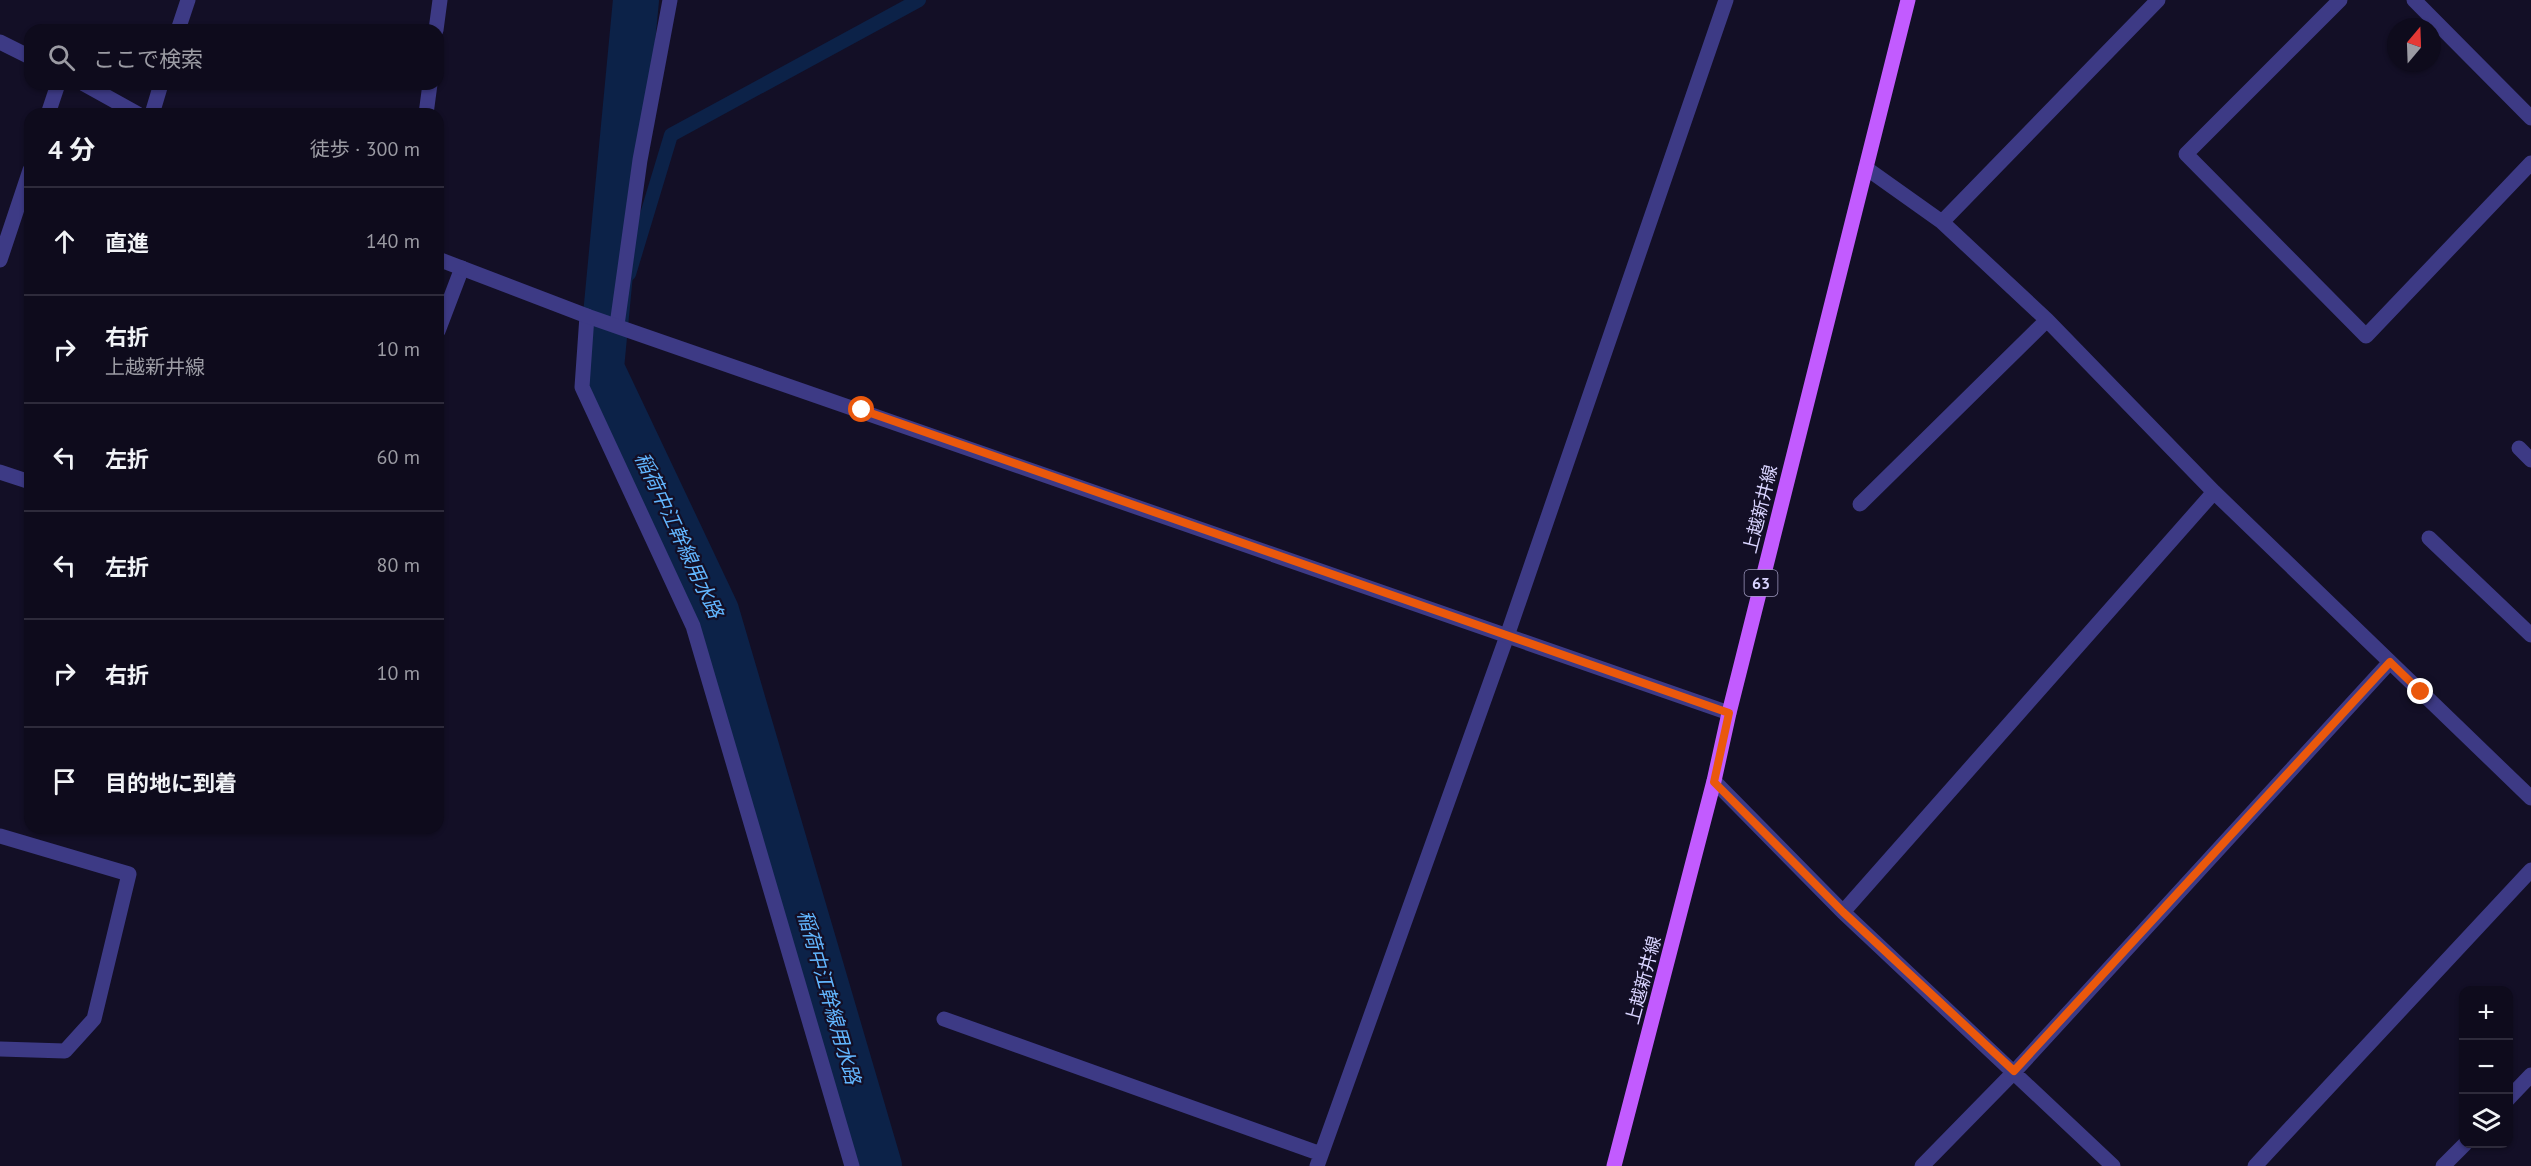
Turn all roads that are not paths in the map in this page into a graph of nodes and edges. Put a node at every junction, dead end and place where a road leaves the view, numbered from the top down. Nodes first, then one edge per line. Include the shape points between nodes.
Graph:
1 (188, 0) edge
2 (440, 0) edge
3 (670, 0) edge
4 (1726, 0) edge
5 (1908, 0) edge
6 (2158, 0) edge
7 (2340, 0) edge
8 (2414, 0) edge
9 (180, 24) edge
10 (437, 24) edge
11 (0, 42) edge
12 (24, 54) edge
13 (56, 90) edge
14 (95, 90) edge
15 (159, 90) edge
16 (429, 90) edge
17 (50, 108) edge
18 (127, 108) edge
19 (154, 108) edge
20 (427, 108) edge
21 (2531, 118) edge
22 (2531, 163) edge
23 (1866, 168) junction
24 (24, 188) edge
25 (1942, 222) junction
26 (0, 260) edge
27 (444, 261) edge
28 (462, 268) junction
29 (444, 315) edge
30 (587, 316) junction
31 (2047, 320) junction
32 (617, 325) junction
33 (2519, 448) dead end
34 (2531, 460) edge
35 (0, 471) edge
36 (24, 480) edge
37 (2214, 492) junction
38 (1860, 504) dead end
39 (2429, 538) dead end
40 (2531, 635) edge
41 (1507, 636) junction
42 (2390, 662) junction
43 (1729, 713) junction
44 (1714, 782) junction
45 (2531, 798) edge
46 (0, 836) edge
47 (2531, 870) edge
48 (1843, 912) junction
49 (944, 1019) dead end
50 (0, 1049) edge
51 (2014, 1071) junction
52 (2531, 1076) edge
53 (2513, 1094) edge
54 (2460, 1148) edge
55 (1319, 1160) edge
56 (852, 1166) edge
57 (1614, 1166) edge
58 (1922, 1166) edge
59 (2113, 1166) edge
60 (2255, 1166) edge
61 (2443, 1166) edge

1 - 9 street
2 - 10 street
3 - 32 street via 640,160
4 - 41 street
5 - 23 main road, 上越新井線 / 63
6 - 25 street
7 - 22 street via 2186,154 2366,336
8 - 21 street
11 - 12 street
13 - 17 street
14 - 18 street
15 - 19 street
16 - 20 street
23 - 25 street
23 - 43 main road, 上越新井線 / 63
24 - 26 street
25 - 31 street
27 - 28 street
28 - 29 street
28 - 30 street
30 - 32 street
30 - 56 street via 582,387 693,626
31 - 37 street
31 - 38 street
32 - 41 street
33 - 34 street
35 - 36 street
37 - 42 street
37 - 48 street
39 - 40 street
41 - 43 street
41 - 55 street
42 - 45 street
42 - 51 street
43 - 44 main road, 上越新井線 / 63
44 - 48 street
44 - 57 main road, 上越新井線 / 63
46 - 50 street via 129,874 94,1019 65,1051
47 - 60 street
48 - 51 street
49 - 55 street
51 - 58 street
51 - 59 street
52 - 53 street
54 - 61 street

